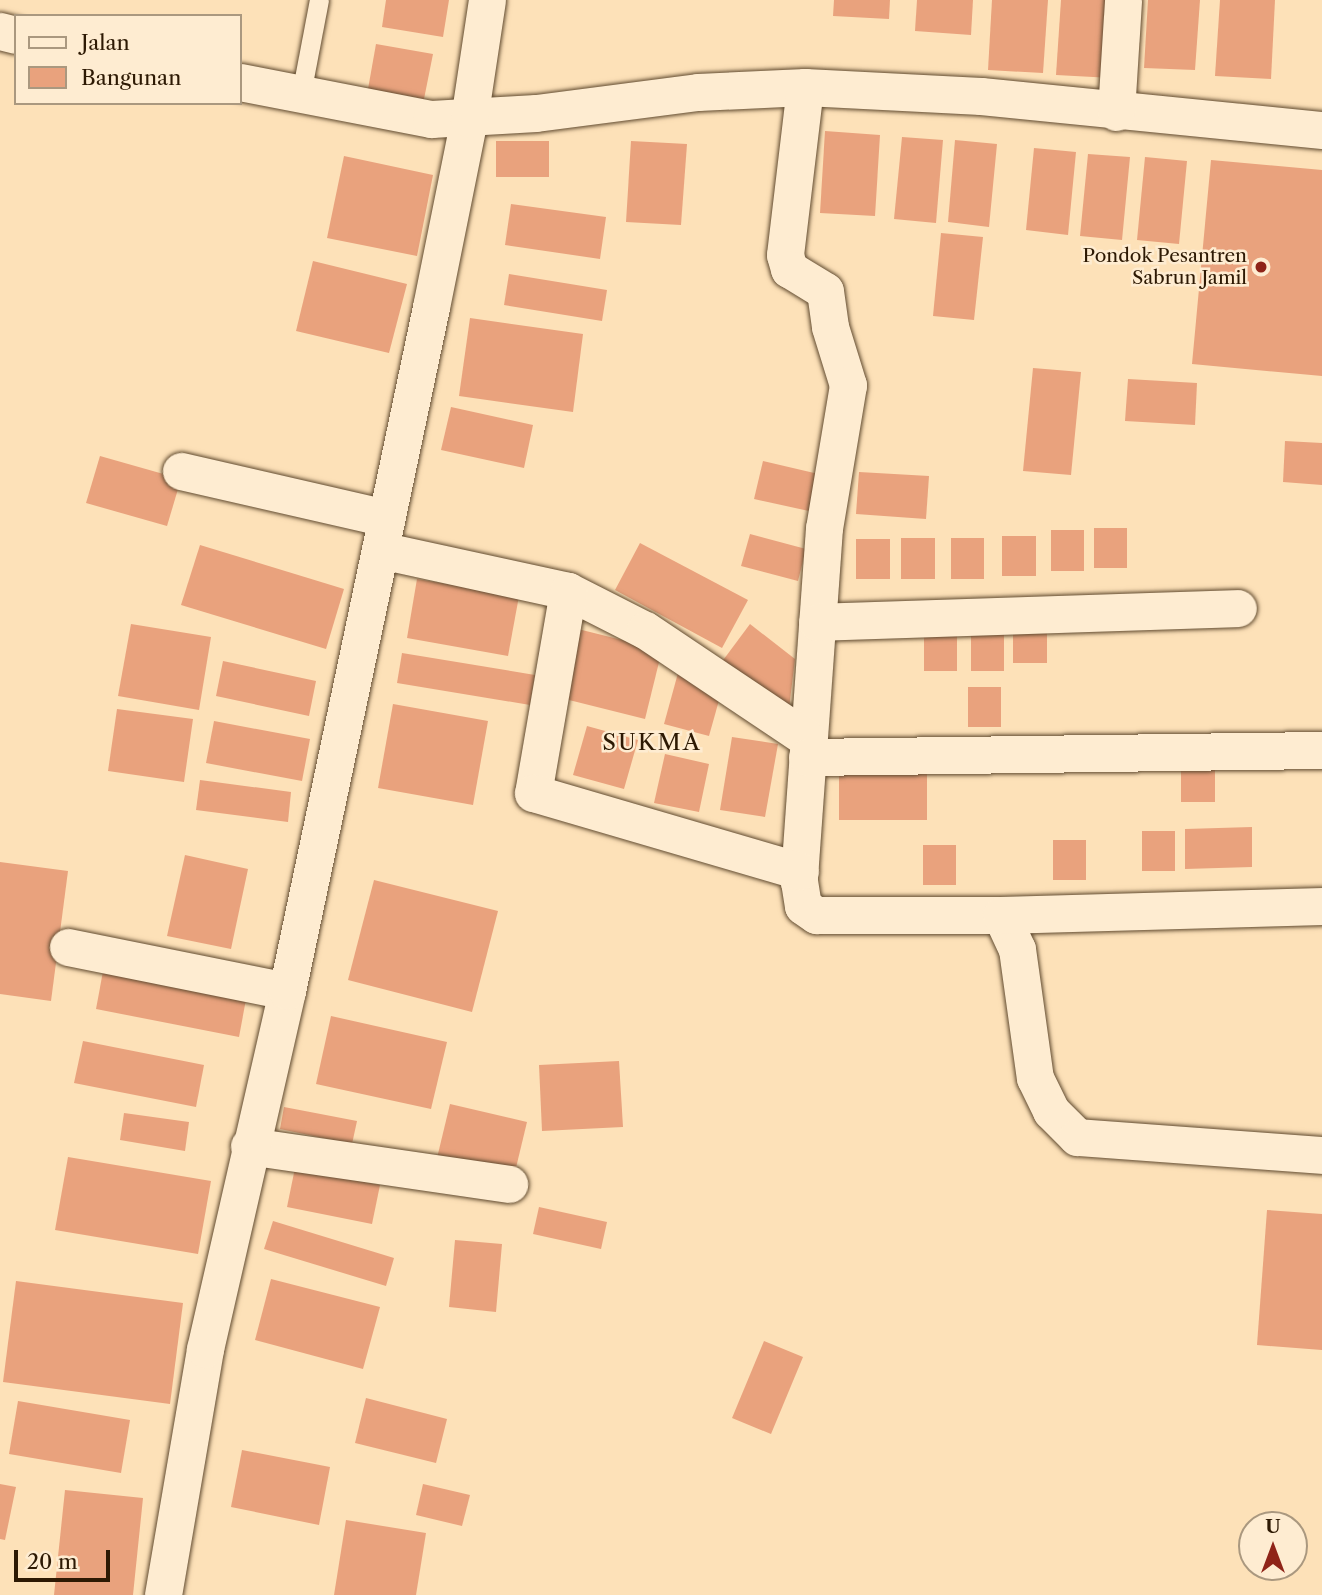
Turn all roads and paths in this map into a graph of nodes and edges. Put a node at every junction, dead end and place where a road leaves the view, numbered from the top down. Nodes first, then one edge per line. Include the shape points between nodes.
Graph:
1 (319, 0) edge
2 (487, 0) edge
3 (1123, 0) edge
4 (242, 82) edge
5 (805, 87) junction
6 (301, 94) junction
7 (1116, 112) junction
8 (469, 120) junction
9 (1322, 130) edge
10 (181, 471) dead end
11 (383, 534) junction
12 (568, 592) junction
13 (1238, 608) dead end
14 (817, 622) junction
15 (807, 748) junction
16 (1322, 750) edge
17 (800, 871) junction
18 (1322, 905) edge
19 (1001, 915) junction
20 (68, 947) dead end
21 (286, 991) junction
22 (249, 1146) junction
23 (1322, 1156) edge
24 (509, 1184) dead end
25 (163, 1595) edge

1 - 6 lane
2 - 8 street
3 - 7 street
4 - 6 street
5 - 7 street via 981,96
5 - 8 street via 698,92
5 - 14 street via 785,255 789,269 825,291 830,327 848,385 824,528
6 - 8 street via 393,114
7 - 9 street
8 - 11 street
10 - 11 street
11 - 12 street
11 - 21 street
12 - 15 street via 645,630
12 - 17 street via 533,793
13 - 14 street
14 - 15 street
15 - 16 street
15 - 17 street
17 - 19 street via 799,897 816,915
18 - 19 street
19 - 23 street via 1017,949 1035,1078 1063,1128 1091,1140
20 - 21 street
21 - 22 street
22 - 24 street
22 - 25 street via 205,1349

